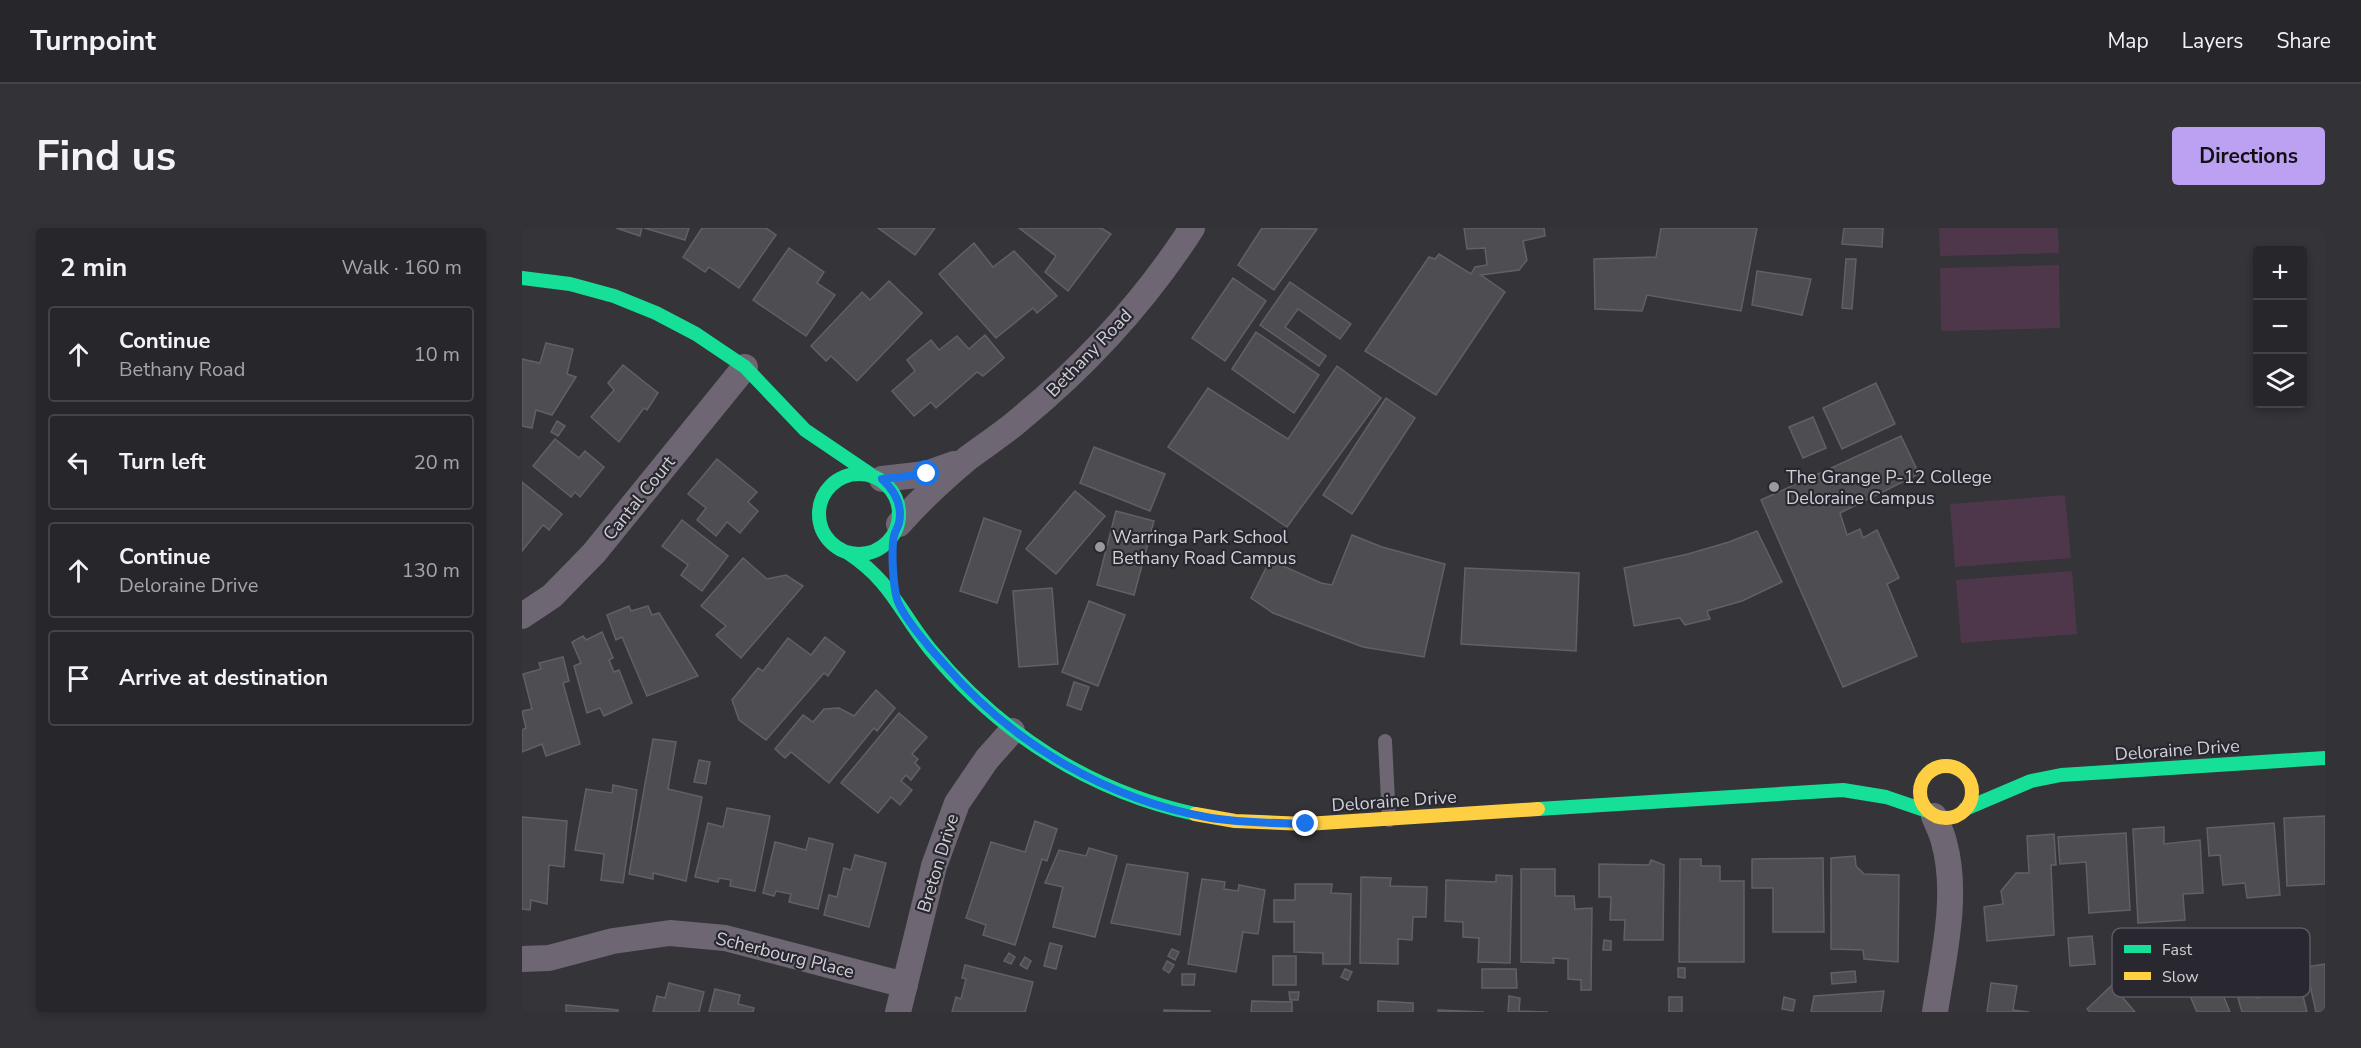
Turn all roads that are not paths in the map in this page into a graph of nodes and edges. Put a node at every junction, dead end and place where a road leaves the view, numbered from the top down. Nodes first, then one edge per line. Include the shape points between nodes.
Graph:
1 (1192, 228) edge
2 (522, 278) edge
3 (745, 367) junction
4 (805, 430) junction
5 (812, 450) dead end
6 (968, 459) junction
7 (876, 477) junction
8 (818, 482) dead end
9 (820, 502) junction
10 (896, 530) junction
11 (848, 553) junction
12 (894, 555) dead end
13 (895, 576) dead end
14 (897, 600) junction
15 (522, 616) edge
16 (1012, 730) junction
17 (1385, 741) dead end
18 (2325, 758) edge
19 (1962, 771) junction
20 (1923, 779) junction
21 (2031, 781) junction
22 (1865, 792) junction
23 (1946, 813) junction
24 (1389, 820) junction
25 (522, 959) edge
26 (905, 985) junction
27 (898, 1012) edge
28 (1935, 1012) edge

1 - 6 street, Bethany Road via 1161,273 1093,353 1024,416
2 - 3 street via 614,296 696,334
3 - 4 street
3 - 15 street, Cantal Court via 586,562 552,596
4 - 5 street
4 - 7 street
6 - 7 street, Bethany Road via 927,474
6 - 10 street, Bethany Road via 914,507
7 - 9 street via 846,475 826,491
7 - 10 street via 897,498 900,511
8 - 9 street
9 - 11 street via 821,528 837,548
10 - 11 street via 874,552
10 - 12 street
11 - 14 street, Deloraine Drive via 874,573
13 - 14 street, Deloraine Drive
14 - 16 street, Deloraine Drive via 926,644 957,680
16 - 24 street, Deloraine Drive via 1047,754 1114,789 1211,818 1306,824
16 - 26 street, Breton Drive via 957,803 934,866
17 - 24 lane
18 - 21 street, Deloraine Drive via 2061,775
19 - 20 street via 1954,767 1937,768
19 - 21 street, Deloraine Drive via 1991,779
19 - 23 street via 1970,783 1972,797
20 - 22 street, Deloraine Drive
20 - 23 street via 1920,796
21 - 23 street, Deloraine Drive
22 - 23 street, Deloraine Drive
22 - 24 street, Deloraine Drive via 1814,791
23 - 28 street via 1958,830 1948,870 1948,914
25 - 26 street, Scherbourg Place via 549,958 613,941 670,933 725,938
26 - 27 street, Breton Drive

